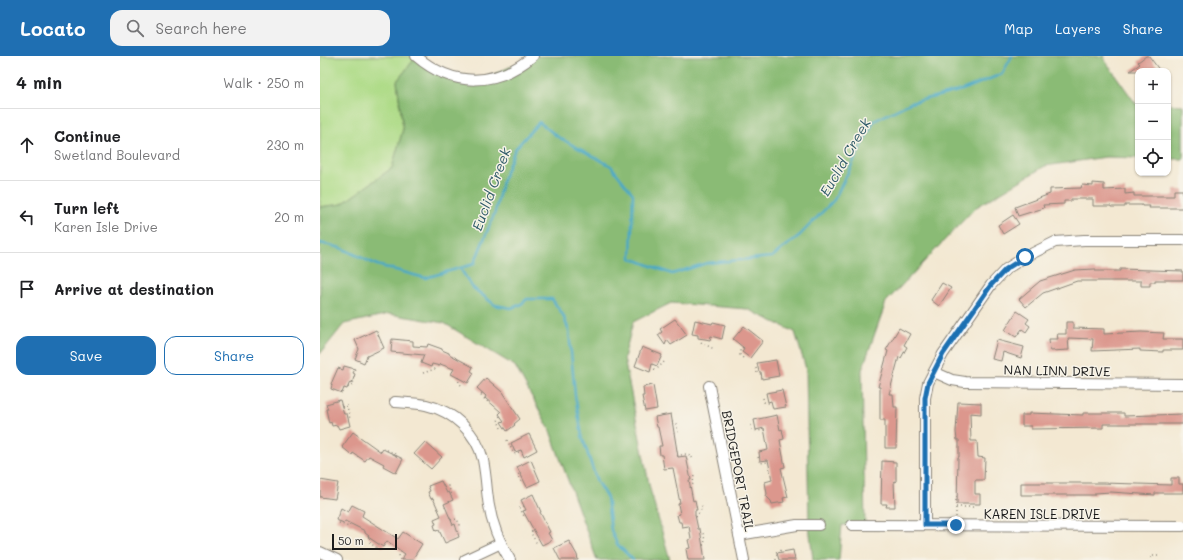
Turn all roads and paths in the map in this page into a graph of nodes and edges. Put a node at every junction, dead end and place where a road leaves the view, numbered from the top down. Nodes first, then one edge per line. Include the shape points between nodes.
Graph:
1 (416, 56) edge
2 (533, 56) edge
3 (1183, 240) edge
4 (701, 338) dead end
5 (743, 347) dead end
6 (714, 349) dead end
7 (743, 358) dead end
8 (664, 362) dead end
9 (438, 366) dead end
10 (756, 368) dead end
11 (650, 370) dead end
12 (934, 372) junction
13 (424, 373) dead end
14 (761, 374) dead end
15 (458, 377) dead end
16 (355, 379) dead end
17 (1183, 384) edge
18 (462, 386) dead end
19 (710, 386) dead end
20 (348, 387) dead end
21 (482, 393) dead end
22 (763, 398) dead end
23 (395, 402) dead end
24 (488, 402) dead end
25 (771, 403) dead end
26 (342, 407) dead end
27 (500, 416) dead end
28 (350, 419) dead end
29 (672, 422) dead end
30 (751, 425) dead end
31 (501, 428) dead end
32 (764, 430) dead end
33 (678, 432) dead end
34 (507, 440) dead end
35 (387, 450) dead end
36 (522, 451) dead end
37 (677, 456) dead end
38 (758, 457) dead end
39 (395, 458) dead end
40 (692, 459) dead end
41 (769, 462) dead end
42 (519, 474) dead end
43 (694, 475) dead end
44 (523, 484) dead end
45 (444, 488) dead end
46 (690, 488) dead end
47 (452, 495) dead end
48 (957, 497) dead end
49 (702, 504) dead end
50 (524, 506) dead end
51 (956, 507) junction
52 (976, 507) dead end
53 (524, 516) dead end
54 (696, 517) dead end
55 (451, 520) dead end
56 (339, 523) dead end
57 (350, 524) dead end
58 (819, 525) dead end
59 (852, 525) dead end
60 (925, 525) junction
61 (956, 525) junction
62 (1183, 526) edge
63 (461, 527) dead end
64 (532, 531) dead end
65 (703, 533) dead end
66 (739, 535) junction
67 (370, 538) dead end
68 (501, 543) junction
69 (537, 544) dead end
70 (703, 545) dead end
71 (377, 548) dead end
72 (402, 549) dead end
73 (782, 550) dead end
74 (320, 552) edge
75 (1158, 556) dead end
76 (1151, 558) dead end
77 (336, 560) edge
78 (400, 560) edge
79 (465, 560) edge
80 (510, 560) edge
81 (744, 560) edge
82 (776, 560) edge

1 - 2 street via 437,71 450,76 473,79 510,72
3 - 12 street via 1055,242 1025,257 1006,269 991,285 943,354
4 - 6 path via 702,343
5 - 7 path via 740,351
8 - 11 path via 657,369
9 - 13 path
10 - 14 path via 757,373
12 - 17 street, NAN LINN DRIVE via 952,380 965,382
12 - 60 street via 928,383 925,398
15 - 18 path
16 - 20 path via 352,386
19 - 66 street, BRIDGEPORT TRAIL
21 - 24 path via 480,395
22 - 25 path via 764,402
23 - 68 street via 426,405 442,411 458,421 471,435 483,459 490,512
26 - 28 path via 347,406
27 - 31 path via 498,421
29 - 33 path via 676,423
30 - 32 path via 755,431
34 - 36 path via 514,454
35 - 39 path via 396,455
37 - 40 path via 687,454
38 - 41 path via 760,463
42 - 44 path
43 - 46 path
45 - 47 path via 448,486
48 - 51 path
49 - 54 path
50 - 53 path via 520,508
51 - 52 path
51 - 61 path
55 - 63 path via 457,519
56 - 57 path via 349,527
58 - 66 street via 797,525
59 - 60 street, KAREN ISLE DRIVE
60 - 61 street, KAREN ISLE DRIVE
61 - 62 street, KAREN ISLE DRIVE
64 - 69 path
65 - 70 path
66 - 81 street, BRIDGEPORT TRAIL
67 - 71 path via 370,543
68 - 79 street
68 - 80 street
72 - 78 path
73 - 82 path via 776,552
74 - 77 street
75 - 76 path

